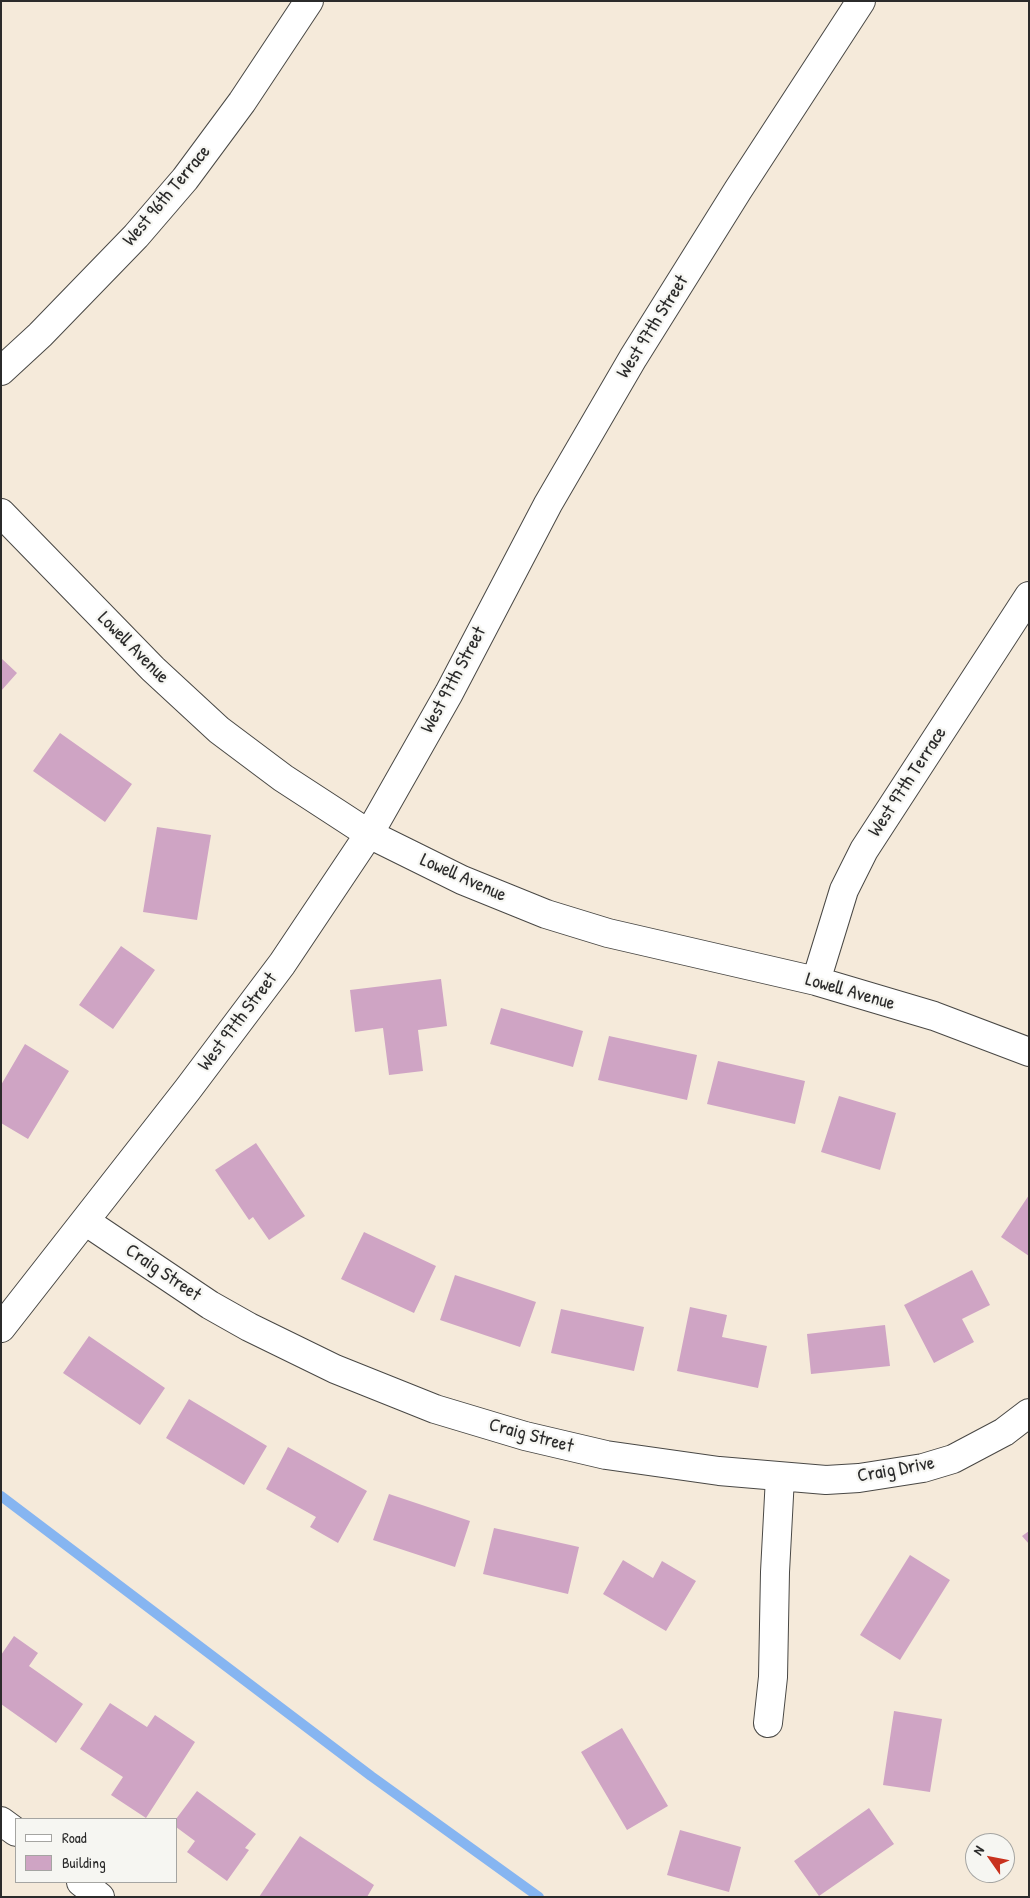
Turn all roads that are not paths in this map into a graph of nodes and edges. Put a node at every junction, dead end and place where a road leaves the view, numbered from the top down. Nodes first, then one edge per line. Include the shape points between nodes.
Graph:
1 (309, 1) edge
2 (861, 1) edge
3 (1, 371) edge
4 (1, 513) edge
5 (1029, 596) edge
6 (368, 834) junction
7 (816, 981) junction
8 (1029, 1052) edge
9 (85, 1221) junction
10 (1, 1328) edge
11 (1029, 1413) edge
12 (780, 1477) junction
13 (768, 1723) dead end
14 (1, 1821) edge
15 (15, 1831) edge
16 (82, 1883) edge
17 (100, 1897) edge

1 - 3 street, West 96th Terrace via 242,102 185,179 136,236
2 - 6 street, West 97th Street via 633,358 548,504 449,693
4 - 6 street, Lowell Avenue via 153,669 220,730 283,778
5 - 7 street, West 97th Terrace via 864,850 844,890
6 - 7 street, Lowell Avenue via 462,880 546,914 608,933
6 - 9 street, West 97th Street via 282,964
7 - 8 street, Lowell Avenue via 934,1016
9 - 10 street, West 97th Street
9 - 12 street, Craig Street via 210,1305 249,1327 334,1369 436,1409 525,1436 606,1455
11 - 12 street, Craig Drive via 1004,1432 953,1459 923,1468 826,1480
12 - 13 street via 773,1677
14 - 15 street
16 - 17 street

